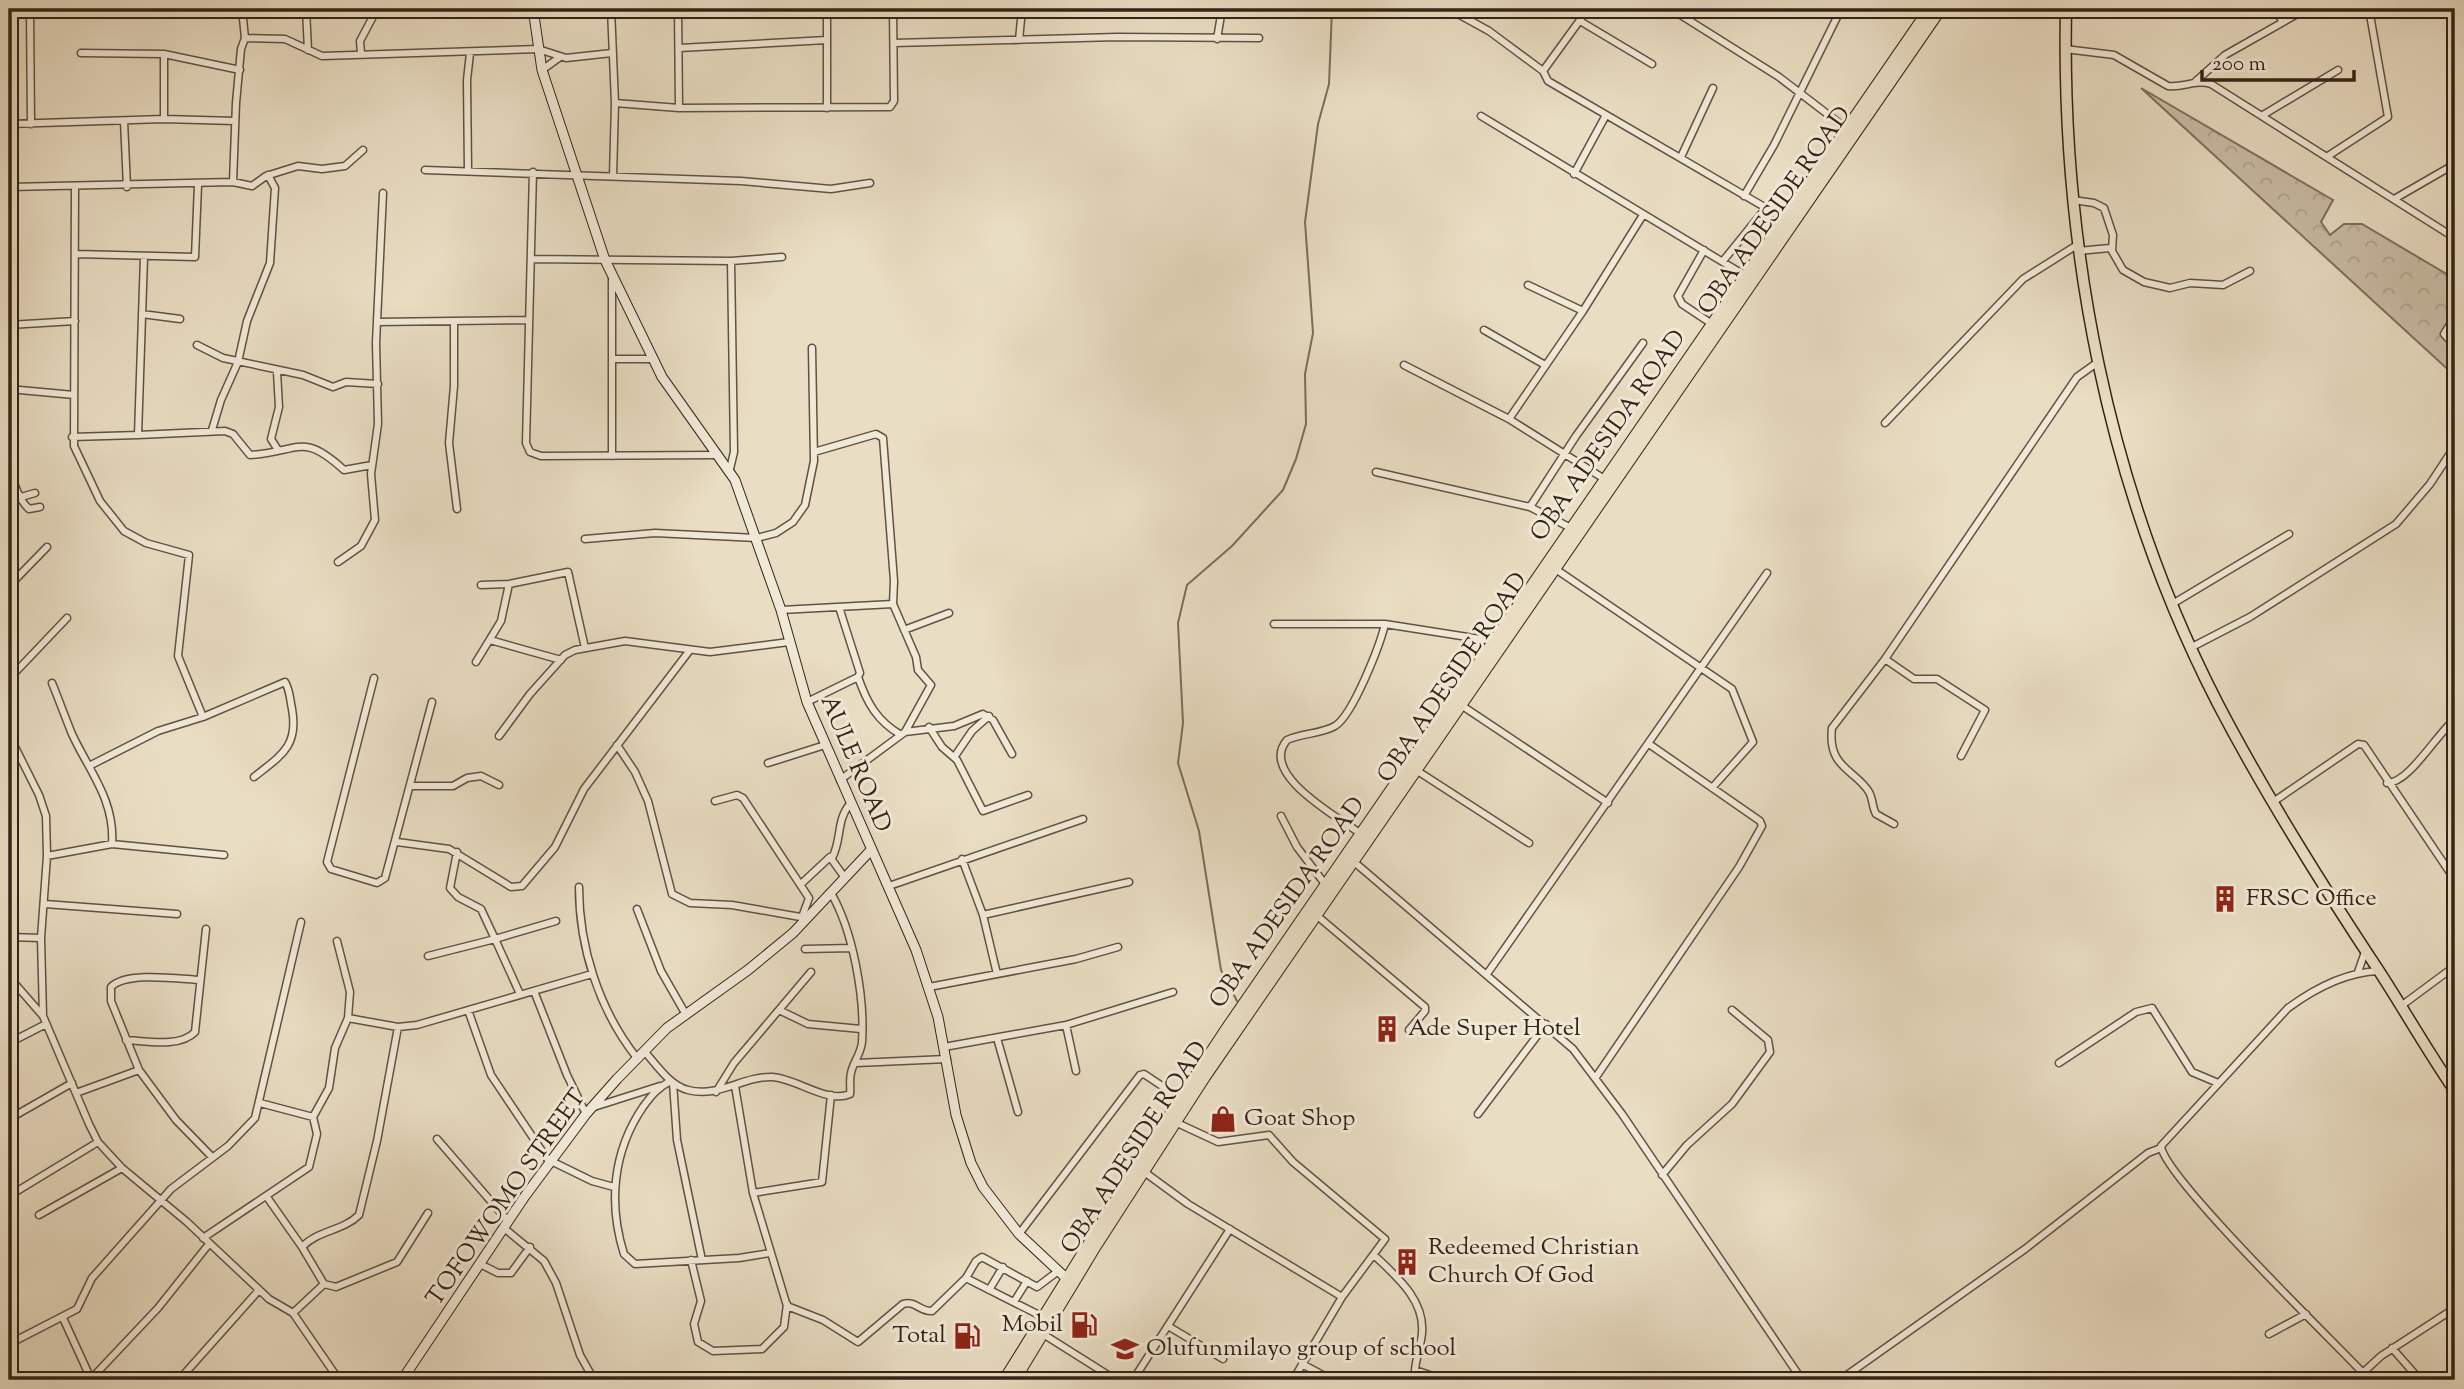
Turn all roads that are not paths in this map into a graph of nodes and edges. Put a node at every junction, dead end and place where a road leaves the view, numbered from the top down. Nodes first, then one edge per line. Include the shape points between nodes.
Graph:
1 (30, 9) edge
2 (242, 9) edge
3 (306, 9) edge
4 (377, 9) edge
5 (533, 9) edge
6 (611, 9) edge
7 (678, 9) edge
8 (827, 9) edge
9 (893, 9) edge
10 (1022, 9) edge
11 (1222, 9) edge
12 (1449, 9) edge
13 (1588, 9) edge
14 (1674, 9) edge
15 (1841, 9) edge
16 (1929, 9) edge
17 (1941, 9) edge
18 (2058, 9) edge
19 (2066, 9) edge
20 (2273, 9) edge
21 (2306, 9) edge
22 (2369, 9) edge
23 (1580, 21) junction
24 (2066, 21) junction
25 (2283, 21) junction
26 (245, 38) junction
27 (1259, 38) dead end
28 (1217, 39) junction
29 (827, 40) junction
30 (1018, 40) junction
31 (894, 43) junction
32 (679, 48) junction
33 (538, 49) junction
34 (2065, 49) junction
35 (309, 50) junction
36 (81, 53) dead end
37 (361, 53) junction
38 (471, 53) junction
39 (612, 53) junction
40 (164, 54) junction
41 (560, 57) junction
42 (1652, 64) dead end
43 (240, 70) junction
44 (542, 70) junction
45 (2338, 70) dead end
46 (1543, 71) junction
47 (2196, 81) junction
48 (1713, 88) dead end
49 (1799, 91) junction
50 (615, 103) junction
51 (679, 108) junction
52 (827, 108) junction
53 (1606, 115) junction
54 (1481, 116) dead end
55 (2263, 116) junction
56 (164, 119) junction
57 (124, 121) junction
58 (235, 121) junction
59 (9, 124) edge
60 (31, 124) junction
61 (1847, 129) junction
62 (363, 150) dead end
63 (2328, 156) junction
64 (1681, 157) junction
65 (2455, 164) edge
66 (425, 170) dead end
67 (468, 170) junction
68 (533, 173) junction
69 (1574, 174) junction
70 (268, 175) junction
71 (575, 175) junction
72 (613, 176) junction
73 (233, 183) junction
74 (870, 183) dead end
75 (198, 185) junction
76 (9, 187) edge
77 (75, 187) junction
78 (127, 187) junction
79 (383, 193) dead end
80 (1744, 196) junction
81 (2396, 198) junction
82 (2073, 200) junction
83 (1765, 209) junction
84 (1643, 215) junction
85 (1785, 219) junction
86 (2455, 238) edge
87 (2078, 248) junction
88 (2110, 248) junction
89 (1704, 250) junction
90 (76, 254) junction
91 (144, 257) junction
92 (782, 257) dead end
93 (531, 259) junction
94 (605, 260) junction
95 (731, 261) junction
96 (1723, 261) junction
97 (2250, 271) dead end
98 (612, 276) junction
99 (1746, 276) junction
100 (1528, 285) dead end
101 (1583, 310) junction
102 (142, 314) junction
103 (2455, 316) edge
104 (180, 319) dead end
105 (528, 320) junction
106 (75, 321) junction
107 (454, 321) junction
108 (377, 322) junction
109 (1712, 324) junction
110 (9, 325) edge
111 (1484, 330) dead end
112 (1643, 343) dead end
113 (197, 345) dead end
114 (2455, 346) edge
115 (812, 348) dead end
116 (612, 359) junction
117 (653, 359) junction
118 (238, 362) junction
119 (2098, 362) junction
120 (1690, 364) junction
121 (1404, 365) dead end
122 (1545, 365) junction
123 (277, 372) junction
124 (378, 384) junction
125 (9, 389) edge
126 (74, 395) junction
127 (1509, 419) junction
128 (1885, 423) dead end
129 (212, 430) junction
130 (138, 435) junction
131 (72, 437) junction
132 (2455, 446) edge
133 (278, 450) junction
134 (814, 452) junction
135 (1565, 453) junction
136 (9, 456) edge
137 (612, 456) junction
138 (716, 456) junction
139 (372, 466) junction
140 (730, 469) junction
141 (1376, 472) dead end
142 (1609, 481) junction
143 (35, 493) dead end
144 (21, 498) junction
145 (40, 507) dead end
146 (1530, 507) junction
147 (457, 509) dead end
148 (1571, 528) junction
149 (2289, 534) dead end
150 (757, 538) junction
151 (585, 539) dead end
152 (47, 547) dead end
153 (338, 562) dead end
154 (1558, 568) junction
155 (1767, 573) dead end
156 (509, 584) junction
157 (481, 585) dead end
158 (9, 586) edge
159 (2174, 603) junction
160 (893, 604) junction
161 (839, 607) junction
162 (782, 611) junction
163 (949, 613) dead end
164 (67, 618) dead end
165 (1274, 624) dead end
166 (1385, 624) junction
167 (904, 630) junction
168 (490, 640) junction
169 (789, 642) junction
170 (1497, 644) junction
171 (2192, 647) junction
172 (585, 648) junction
173 (690, 650) junction
174 (1885, 659) junction
175 (561, 660) junction
176 (476, 662) dead end
177 (1700, 668) junction
178 (858, 677) junction
179 (374, 678) dead end
180 (9, 679) edge
181 (52, 683) dead end
182 (432, 702) dead end
183 (807, 702) junction
184 (1461, 705) junction
185 (989, 716) junction
186 (203, 717) junction
187 (2455, 719) edge
188 (929, 727) junction
189 (903, 733) junction
190 (9, 735) edge
191 (499, 736) dead end
192 (1649, 744) junction
193 (617, 745) junction
194 (825, 745) junction
195 (1012, 754) dead end
196 (1961, 755) dead end
197 (955, 757) junction
198 (768, 763) dead end
199 (91, 765) junction
200 (1416, 769) junction
201 (254, 777) dead end
202 (840, 780) junction
203 (2387, 783) junction
204 (499, 785) dead end
205 (410, 786) junction
206 (1712, 788) junction
207 (1028, 795) dead end
208 (715, 801) dead end
209 (2273, 802) junction
210 (1608, 803) junction
211 (850, 804) junction
212 (1281, 816) dead end
213 (1083, 819) dead end
214 (1894, 824) dead end
215 (1361, 834) junction
216 (397, 842) junction
217 (112, 844) junction
218 (1529, 844) dead end
219 (871, 850) junction
220 (457, 852) junction
221 (224, 855) dead end
222 (47, 856) junction
223 (832, 858) junction
224 (962, 859) junction
225 (1353, 861) junction
226 (845, 878) junction
227 (2455, 880) edge
228 (1129, 882) dead end
229 (801, 884) junction
230 (1325, 884) junction
231 (889, 886) junction
232 (579, 887) dead end
233 (831, 893) junction
234 (45, 904) junction
235 (637, 909) dead end
236 (1311, 912) junction
237 (177, 914) dead end
238 (983, 915) junction
239 (804, 917) junction
240 (301, 922) dead end
241 (556, 922) dead end
242 (206, 929) dead end
243 (9, 937) edge
244 (41, 938) junction
245 (495, 939) junction
246 (337, 941) dead end
247 (1118, 947) dead end
248 (852, 948) junction
249 (806, 949) dead end
250 (2365, 951) junction
251 (428, 956) dead end
252 (2455, 966) edge
253 (2379, 971) junction
254 (811, 972) dead end
255 (2358, 972) junction
256 (592, 974) junction
257 (997, 974) junction
258 (1487, 974) junction
259 (9, 977) edge
260 (200, 980) junction
261 (929, 987) junction
262 (534, 991) junction
263 (1173, 992) dead end
264 (520, 994) junction
265 (2401, 1006) junction
266 (468, 1010) junction
267 (779, 1010) junction
268 (1732, 1010) dead end
269 (685, 1013) junction
270 (43, 1016) junction
271 (348, 1018) junction
272 (46, 1024) junction
273 (1546, 1024) junction
274 (1066, 1025) junction
275 (398, 1027) junction
276 (861, 1029) junction
277 (1409, 1030) dead end
278 (997, 1038) junction
279 (126, 1040) junction
280 (9, 1043) edge
281 (944, 1047) junction
282 (640, 1055) junction
283 (947, 1059) junction
284 (856, 1063) junction
285 (2059, 1063) dead end
286 (139, 1070) junction
287 (1076, 1071) dead end
288 (1201, 1074) junction
289 (1596, 1077) junction
290 (672, 1082) junction
291 (72, 1083) junction
292 (2218, 1083) junction
293 (661, 1085) junction
294 (735, 1086) junction
295 (2455, 1091) edge
296 (716, 1092) junction
297 (76, 1093) junction
298 (831, 1095) junction
299 (1180, 1098) junction
300 (260, 1104) junction
301 (589, 1111) junction
302 (1018, 1112) dead end
303 (1478, 1114) dead end
304 (313, 1117) junction
305 (9, 1119) edge
306 (1175, 1122) junction
307 (437, 1139) dead end
308 (98, 1142) junction
309 (2161, 1148) junction
310 (212, 1157) junction
311 (550, 1162) junction
312 (122, 1168) junction
313 (1143, 1171) junction
314 (1662, 1175) junction
315 (614, 1186) junction
316 (753, 1193) junction
317 (9, 1196) edge
318 (267, 1198) junction
319 (162, 1200) junction
320 (428, 1213) dead end
321 (39, 1215) dead end
322 (506, 1224) junction
323 (1230, 1229) junction
324 (1019, 1234) junction
325 (203, 1238) junction
326 (209, 1244) junction
327 (302, 1247) junction
328 (530, 1247) junction
329 (770, 1253) junction
330 (1375, 1256) junction
331 (691, 1260) junction
332 (702, 1260) junction
333 (480, 1264) junction
334 (1003, 1267) junction
335 (1061, 1275) junction
336 (966, 1278) junction
337 (1027, 1281) junction
338 (324, 1284) junction
339 (259, 1290) junction
340 (989, 1290) junction
341 (1342, 1297) junction
342 (1014, 1302) junction
343 (787, 1304) junction
344 (2454, 1312) edge
345 (293, 1313) junction
346 (2306, 1314) junction
347 (1042, 1317) junction
348 (63, 1318) junction
349 (1168, 1326) junction
350 (1043, 1334) junction
351 (2269, 1334) dead end
352 (9, 1344) edge
353 (2392, 1349) junction
354 (1223, 1359) dead end
355 (1302, 1364) junction
356 (1102, 1371) junction
357 (2361, 1372) junction
358 (91, 1380) edge
359 (179, 1380) edge
360 (340, 1380) edge
361 (402, 1380) edge
362 (594, 1380) edge
363 (1004, 1380) edge
364 (1015, 1380) edge
365 (1097, 1380) edge
366 (1116, 1380) edge
367 (1133, 1380) edge
368 (1293, 1380) edge
369 (1332, 1380) edge
370 (1445, 1380) edge
371 (1802, 1380) edge
372 (1840, 1380) edge
373 (2355, 1380) edge
374 (2420, 1380) edge

1 - 60 street
2 - 26 street
3 - 35 street
4 - 37 street via 360,41
5 - 33 street, AULE ROAD
6 - 39 street
7 - 32 street
8 - 29 street
9 - 31 street
10 - 30 street
11 - 28 street
12 - 46 street via 1489,31
13 - 23 street
14 - 49 street
15 - 49 street
16 - 61 main road, OBA ADESIDA ROAD
17 - 120 main road, OBA ADESIDE ROAD
18 - 24 highway
19 - 24 highway
20 - 25 street
21 - 25 street
22 - 63 street via 2388,117
23 - 42 street
23 - 46 street
24 - 34 highway
25 - 47 street via 2225,55
26 - 35 street via 285,39
26 - 43 street
27 - 28 street
28 - 30 street
29 - 32 street
29 - 52 street
30 - 31 street
31 - 52 street via 893,105
32 - 51 street
33 - 38 street
33 - 41 street
33 - 44 street, AULE ROAD
34 - 47 street via 2114,55 2168,86
34 - 82 highway
35 - 37 street via 322,56
36 - 40 street
37 - 38 street
38 - 67 street
39 - 41 street
39 - 50 street
40 - 43 street
40 - 56 street
41 - 44 street
43 - 58 street
44 - 71 street, AULE ROAD
45 - 55 street
46 - 53 street via 1548,81
47 - 55 street
48 - 64 street
49 - 61 street
49 - 80 street
50 - 51 street
50 - 72 street
51 - 52 street
53 - 64 street
53 - 69 street
54 - 69 street
55 - 63 street
56 - 57 street
56 - 58 street
57 - 60 street
57 - 78 street
58 - 73 street
59 - 60 street
61 - 85 main road, OBA ADESIDA ROAD
62 - 70 street via 345,166 301,166
63 - 81 street
64 - 80 street
65 - 81 street
66 - 67 street
67 - 68 street
68 - 71 street
68 - 93 street
69 - 84 street
70 - 73 street via 255,186
70 - 118 street via 275,188 270,263 247,321
71 - 72 street
71 - 94 street, AULE ROAD
72 - 74 street via 831,190
73 - 75 street
75 - 78 street
75 - 91 street via 195,257
76 - 77 street
77 - 78 street
77 - 90 street
79 - 108 street
80 - 83 street
81 - 86 street
82 - 87 highway
82 - 88 street via 2104,208 2113,235
83 - 85 street
83 - 96 street
84 - 89 street
84 - 101 street
85 - 99 main road, OBA ADESIDA ROAD
87 - 88 street
87 - 119 highway
87 - 128 street via 2023,279
88 - 97 street via 2123,270 2156,286 2223,285
89 - 96 street
89 - 109 street via 1678,296 1682,304
90 - 91 street
90 - 106 street
91 - 102 street
92 - 95 street
93 - 94 street
93 - 105 street
94 - 95 street
94 - 98 street, AULE ROAD
95 - 140 street via 734,452
96 - 99 street
98 - 116 street
98 - 117 street, AULE ROAD
99 - 109 main road, OBA ADESIDA ROAD
100 - 101 street
101 - 122 street
102 - 104 street
102 - 130 street
103 - 114 street via 2444,334
105 - 107 street
105 - 137 street via 526,443 530,452
106 - 110 street
106 - 126 street
107 - 108 street
107 - 147 street via 449,443
108 - 124 street
109 - 120 main road, OBA ADESIDA ROAD
111 - 122 street
112 - 135 street
113 - 118 street
115 - 134 street
116 - 117 street
116 - 137 street
117 - 138 street, AULE ROAD
118 - 123 street
118 - 129 street
119 - 159 highway via 2135,500
119 - 174 street via 2077,377
120 - 142 main road, OBA ADESIDA ROAD
121 - 127 street
122 - 127 street
123 - 124 street via 303,375 333,387 345,382
123 - 133 street via 279,407 271,439
124 - 139 street
125 - 126 street
126 - 131 street
127 - 135 street
129 - 130 street
129 - 133 street via 233,434 250,455
130 - 131 street
131 - 186 street via 94,490 114,520 132,537 189,555 177,656
132 - 171 street via 2396,524 2250,617
133 - 139 street via 313,447 344,470
134 - 150 street via 811,483 800,514 785,528
134 - 160 street via 876,434 883,438
135 - 142 street
135 - 146 street
136 - 144 street
137 - 138 street
138 - 140 street, AULE ROAD
139 - 153 street via 372,529 361,546
140 - 150 street, AULE ROAD
141 - 146 street
142 - 148 main road, OBA ADESIDA ROAD
142 - 154 main road, OBA ADESIDE ROAD
143 - 144 street
144 - 145 street via 29,509
146 - 148 street
148 - 170 main road, OBA ADESIDA ROAD
149 - 159 street
150 - 151 street via 655,533
150 - 162 street, AULE ROAD
152 - 158 street
154 - 170 main road, OBA ADESIDE ROAD
154 - 177 street
155 - 177 street
156 - 157 street
156 - 168 street via 505,609
156 - 172 street via 568,572
159 - 171 highway
160 - 161 street
160 - 167 street
161 - 162 street
161 - 178 street via 860,670
162 - 169 street, AULE ROAD
163 - 167 street
164 - 180 street
165 - 166 street
166 - 170 street
166 - 215 street via 1376,659 1340,721 1287,740 1281,751 1291,782
167 - 189 street via 916,667 931,685
168 - 175 street
168 - 176 street
169 - 173 street via 723,651
169 - 183 street, AULE ROAD
170 - 184 main road, OBA ADESIDE ROAD
170 - 215 main road, OBA ADESIDA ROAD
171 - 209 highway via 2217,703
172 - 173 street via 632,641
172 - 175 street via 569,652
173 - 193 street
174 - 196 street via 1913,679 1937,679 1986,711
174 - 214 street via 1832,732 1845,771 1869,792 1875,814
175 - 191 street
177 - 192 street
177 - 206 street via 1735,692 1754,739
178 - 183 street
178 - 189 street via 877,717
179 - 216 street via 328,865 381,882
181 - 199 street
182 - 205 street
183 - 194 street, AULE ROAD
184 - 200 main road, OBA ADESIDE ROAD
184 - 210 street
185 - 188 street via 983,714 954,726
185 - 195 street
185 - 197 street via 972,731
186 - 199 street via 158,731
186 - 201 street via 286,684 293,737 286,751
187 - 203 street via 2404,778
188 - 189 street
188 - 197 street
189 - 202 street
190 - 222 street via 46,816
192 - 206 street
192 - 210 street
193 - 220 street via 584,789 555,846 522,886 511,887
193 - 239 street via 648,801 672,894 690,903
194 - 198 street
194 - 202 street, AULE ROAD
197 - 207 street via 985,812
199 - 217 street via 103,791
200 - 218 street
200 - 225 main road, OBA ADESIDE ROAD
202 - 211 street, AULE ROAD
203 - 209 street via 2364,745 2358,744
203 - 227 street
204 - 205 street via 481,776 453,786
205 - 216 street
206 - 289 street via 1762,826
208 - 229 street via 741,796
209 - 250 highway
210 - 258 street
211 - 219 street, AULE ROAD
211 - 223 street via 840,820 839,844
212 - 230 street
213 - 224 street
215 - 230 main road, OBA ADESIDA ROAD
216 - 220 street
217 - 221 street
217 - 222 street
219 - 226 street, TOFOWOMO STREET
219 - 231 street, AULE ROAD
220 - 245 street via 450,888 481,909
222 - 234 street
223 - 226 street
223 - 229 street
224 - 231 street
224 - 238 street
225 - 236 main road, OBA ADESIDE ROAD
225 - 258 street
226 - 233 street, TOFOWOMO STREET
228 - 238 street
229 - 239 street via 810,900
230 - 236 main road, OBA ADESIDA ROAD
231 - 261 street, AULE ROAD
232 - 256 street via 579,915
233 - 239 street, TOFOWOMO STREET
233 - 248 street
234 - 237 street
234 - 244 street
235 - 269 street via 661,971
236 - 277 street via 1425,1007
236 - 288 main road, OBA ADESIDA ROAD
238 - 257 street
239 - 269 street, TOFOWOMO STREET via 748,970
240 - 300 street
241 - 245 street
242 - 260 street
243 - 244 street
244 - 270 street
245 - 251 street
245 - 264 street
246 - 271 street via 351,1000
247 - 257 street
248 - 249 street
248 - 276 street
250 - 253 highway
250 - 255 street
252 - 265 street
253 - 255 street
253 - 265 highway
254 - 267 street
255 - 292 street via 2305,995 2288,1008
256 - 262 street
256 - 282 street via 615,1026
257 - 261 street
258 - 273 street
259 - 270 street
260 - 279 street via 198,1025 191,1037
260 - 279 street via 130,978 116,982 111,1001
261 - 281 street, AULE ROAD
262 - 264 street
262 - 301 street via 567,1076
263 - 274 street
264 - 266 street
265 - 295 highway
266 - 275 street
266 - 311 street via 491,1074
267 - 276 street via 808,1024
267 - 296 street via 733,1063
268 - 314 street via 1768,1040 1770,1052 1732,1104
269 - 282 street, TOFOWOMO STREET
270 - 272 street
271 - 275 street
271 - 304 street via 335,1048 329,1088
272 - 280 street
272 - 291 street
273 - 289 street
273 - 303 street
274 - 278 street
274 - 287 street
275 - 327 street via 359,1214
276 - 284 street
278 - 281 street
278 - 302 street
279 - 286 street
281 - 283 street, AULE ROAD
282 - 290 street
282 - 301 street, TOFOWOMO STREET
283 - 284 street
283 - 324 street, AULE ROAD via 961,1136 971,1163 983,1187
284 - 298 street via 850,1074 850,1094
285 - 292 street via 2136,1012 2152,1008 2192,1072
286 - 297 street
286 - 310 street via 176,1120
288 - 299 main road, OBA ADESIDA ROAD
288 - 306 main road, OBA ADESIDE ROAD
289 - 314 street
290 - 293 street
290 - 296 street via 687,1090
290 - 332 street via 677,1140
291 - 297 street
291 - 305 street
292 - 309 street via 2164,1139
293 - 301 street
293 - 315 street via 626,1135
294 - 296 street
294 - 298 street via 771,1077
294 - 316 street
297 - 308 street
298 - 316 street via 822,1182
299 - 324 street via 1140,1074
299 - 335 main road, OBA ADESIDA ROAD
300 - 304 street
300 - 310 street via 250,1126
301 - 311 street, TOFOWOMO STREET
304 - 318 street via 317,1134 309,1167
306 - 313 main road, OBA ADESIDE ROAD
306 - 330 street via 1218,1142 1269,1135 1293,1162 1383,1237 1385,1242
307 - 322 street
308 - 312 street
308 - 317 street
309 - 346 street via 2166,1162 2197,1199
309 - 372 street via 2148,1153 2025,1249
310 - 319 street
311 - 315 street
311 - 322 street, TOFOWOMO STREET
312 - 319 street
312 - 321 street
313 - 323 street
313 - 350 main road, OBA ADESIDE ROAD
314 - 371 street
315 - 331 street via 627,1260 635,1264
316 - 329 street
318 - 325 street
318 - 327 street
319 - 325 street
319 - 348 street via 92,1278 77,1309
320 - 338 street via 397,1262 336,1287
322 - 328 street
322 - 333 street, TOFOWOMO STREET
323 - 341 street
323 - 349 street
324 - 335 street, AULE ROAD
325 - 326 street
326 - 339 street
326 - 358 street via 159,1308
327 - 338 street
328 - 333 street via 511,1273 498,1273
328 - 362 street via 556,1283 580,1355
329 - 332 street
329 - 343 street
330 - 341 street
330 - 370 street via 1405,1286 1418,1310 1422,1329 1415,1370
331 - 332 street
331 - 343 street via 701,1301 694,1324 696,1337 707,1349 762,1349 784,1327
333 - 361 street, TOFOWOMO STREET
334 - 336 street via 979,1258
334 - 337 street
334 - 340 street
335 - 337 street via 1039,1287
335 - 347 main road, OBA ADESIDA ROAD
336 - 340 street
336 - 343 street via 932,1311 903,1304 858,1342
337 - 342 street
338 - 345 street
339 - 345 street
339 - 359 street
340 - 342 street
341 - 355 street
342 - 347 street
344 - 353 street
345 - 360 street
346 - 351 street
346 - 357 street
347 - 363 main road, OBA ADESIDA ROAD
348 - 352 street
348 - 358 street
349 - 354 street
349 - 367 street
350 - 356 street
350 - 364 main road, OBA ADESIDE ROAD
353 - 357 street
353 - 374 street
355 - 368 street
355 - 369 street
356 - 365 street
356 - 366 street
357 - 373 street

